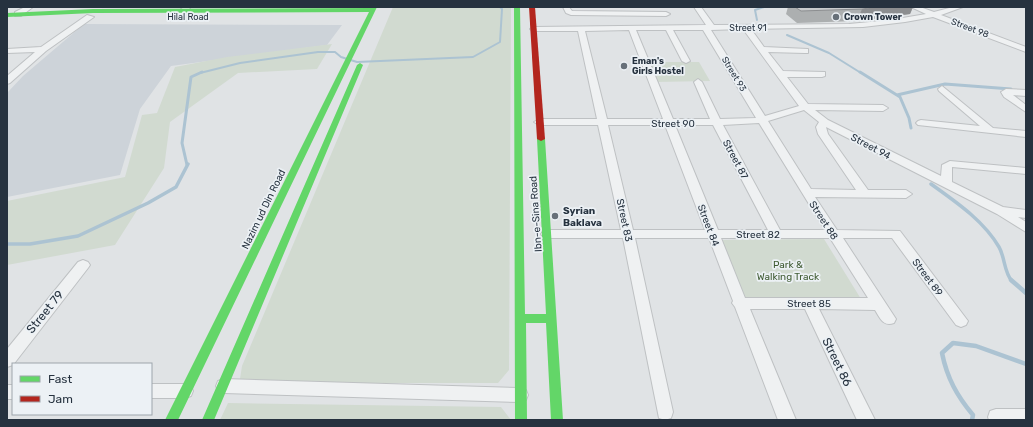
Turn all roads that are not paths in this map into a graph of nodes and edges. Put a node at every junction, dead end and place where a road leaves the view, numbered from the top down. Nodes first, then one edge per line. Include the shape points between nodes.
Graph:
1 (30, 7) edge
2 (517, 7) edge
3 (532, 7) edge
4 (566, 7) edge
5 (697, 7) edge
6 (914, 7) edge
7 (960, 7) edge
8 (276, 8) edge
9 (372, 11) edge
10 (95, 12) edge
11 (182, 12) edge
12 (616, 13) junction
13 (18, 14) junction
14 (666, 14) dead end
15 (7, 15) edge
16 (935, 15) junction
17 (7, 20) edge
18 (517, 28) junction
19 (534, 28) junction
20 (709, 28) junction
21 (746, 28) junction
22 (581, 29) junction
23 (622, 29) junction
24 (632, 29) junction
25 (669, 29) junction
26 (371, 39) dead end
27 (358, 40) junction
28 (43, 50) junction
29 (762, 50) junction
30 (1026, 50) edge
31 (7, 51) edge
32 (805, 51) dead end
33 (365, 54) dead end
34 (686, 61) dead end
35 (780, 74) junction
36 (822, 74) dead end
37 (7, 81) edge
38 (698, 82) dead end
39 (942, 90) dead end
40 (1026, 93) edge
41 (805, 107) junction
42 (883, 108) dead end
43 (1026, 109) edge
44 (762, 120) junction
45 (539, 122) junction
46 (604, 122) junction
47 (825, 122) junction
48 (670, 123) junction
49 (717, 123) junction
50 (920, 123) dead end
51 (990, 130) junction
52 (1024, 136) edge
53 (1026, 171) edge
54 (946, 184) junction
55 (807, 193) junction
56 (864, 194) junction
57 (906, 194) dead end
58 (1001, 211) junction
59 (1026, 214) edge
60 (1026, 228) edge
61 (547, 234) junction
62 (628, 234) junction
63 (713, 234) junction
64 (776, 234) junction
65 (833, 234) junction
66 (896, 234) joint
67 (83, 265) dead end
68 (739, 303) junction
69 (809, 303) junction
70 (879, 304) junction
71 (520, 318) junction
72 (552, 319) junction
73 (889, 319) dead end
74 (961, 321) dead end
75 (7, 360) edge
76 (224, 386) junction
77 (152, 391) edge
78 (186, 391) junction
79 (520, 395) junction
80 (665, 412) dead end
81 (996, 417) dead end
82 (1026, 417) edge
83 (171, 420) edge
84 (208, 420) edge
85 (521, 420) edge
86 (556, 420) edge
87 (787, 420) edge
88 (866, 420) edge

1 - 13 street
2 - 18 main road, Ibn-e-Sina Road
3 - 19 main road, Ibn-e-Sina Road
4 - 12 street via 571,13
5 - 20 street, Street 93
6 - 16 street, Street 98
7 - 16 street, Street 91
8 - 9 main road, Hilal Road
8 - 11 main road, Hilal Road
9 - 11 main road, Hilal Road
9 - 27 main road, Nazim ud Din Road
10 - 11 main road, Hilal Road
10 - 13 main road, Hilal Road
10 - 17 main road, Hilal Road
10 - 28 street
12 - 14 street
12 - 23 street
13 - 15 main road, Hilal Road
16 - 21 street, Street 91 via 875,25
16 - 30 street, Street 98
18 - 19 main road
18 - 71 main road, Ibn-e-Sina Road
19 - 22 street, Street 91
19 - 45 main road, Ibn-e-Sina Road
20 - 21 street, Street 91
20 - 25 street, Street 91
20 - 44 street, Street 93
21 - 29 street, Street 94
22 - 23 street, Street 91
22 - 46 street, Street 83
23 - 24 street, Street 91
24 - 25 street, Street 91
24 - 48 street, Street 84
25 - 34 street
26 - 27 main road
27 - 78 main road, Nazim ud Din Road via 222,323
28 - 31 street
28 - 37 street
29 - 32 street
29 - 35 street, Street 94
33 - 76 main road via 245,323
35 - 36 street
35 - 41 street, Street 94
38 - 49 street, Street 87
39 - 51 street
40 - 43 street via 1006,92
41 - 42 street, Street 90
41 - 44 street, Street 90
41 - 47 street, Street 94
44 - 49 street, Street 90
44 - 55 street, Street 88
45 - 46 street, Street 90
45 - 61 main road, Ibn-e-Sina Road
46 - 48 street, Street 90
46 - 62 street, Street 83
47 - 54 street, Street 94
47 - 56 street via 821,127 822,134
48 - 49 street, Street 90
48 - 63 street, Street 84
49 - 64 street, Street 87
50 - 51 street
51 - 52 street
53 - 54 street via 950,164 947,165
54 - 58 street, Street 94
55 - 56 street
55 - 65 street, Street 88
56 - 57 street
58 - 59 street
58 - 60 street, Street 94
61 - 62 street, Street 82
61 - 72 main road, Ibn-e-Sina Road
62 - 63 street, Street 82
62 - 80 street, Street 83
63 - 64 street, Street 82
63 - 68 street, Street 84
64 - 65 street, Street 82
65 - 66 street, Street 82
65 - 70 street, Street 88
66 - 74 street, Street 89
67 - 75 street, Street 79
68 - 69 street, Street 85
68 - 87 street, Street 84
69 - 70 street, Street 85
69 - 88 street, Street 86
70 - 73 street, Street 88
71 - 72 main road
71 - 79 main road, Ibn-e-Sina Road
72 - 86 main road, Ibn-e-Sina Road
76 - 79 street
76 - 84 main road
77 - 78 street
78 - 83 main road, Nazim ud Din Road
79 - 85 main road, Ibn-e-Sina Road
81 - 82 street

